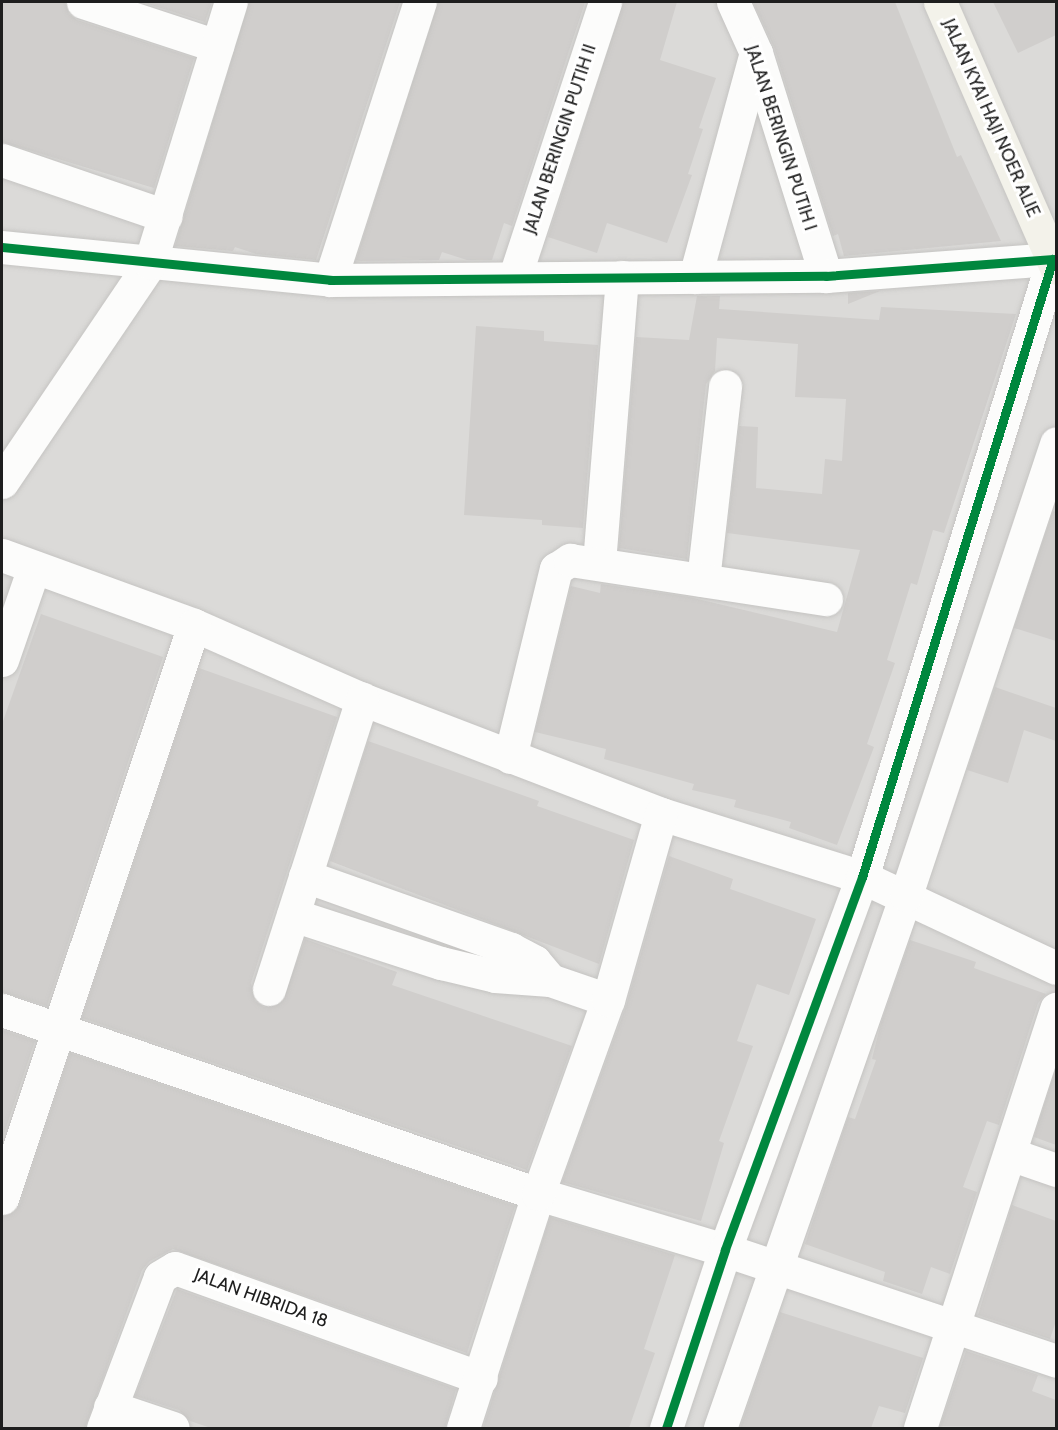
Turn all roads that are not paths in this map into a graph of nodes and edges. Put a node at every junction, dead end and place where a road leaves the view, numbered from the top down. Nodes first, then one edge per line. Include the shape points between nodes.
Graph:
1 (83, 2) edge
2 (231, 2) edge
3 (420, 2) edge
4 (605, 2) edge
5 (733, 2) edge
6 (940, 2) edge
7 (217, 46) junction
8 (756, 53) junction
9 (2, 160) edge
10 (166, 216) junction
11 (2, 247) edge
12 (150, 263) junction
13 (1055, 263) edge
14 (515, 276) junction
15 (826, 276) junction
16 (622, 277) junction
17 (695, 277) junction
18 (330, 280) junction
19 (725, 386) dead end
20 (1056, 443) edge
21 (2, 482) edge
22 (2, 555) edge
23 (599, 563) junction
24 (34, 567) junction
25 (703, 580) junction
26 (826, 599) dead end
27 (194, 625) junction
28 (4, 646) edge
29 (362, 699) junction
30 (510, 757) junction
31 (661, 814) junction
32 (305, 876) junction
33 (862, 877) junction
34 (906, 895) junction
35 (293, 915) junction
36 (1056, 968) edge
37 (549, 980) junction
38 (269, 989) dead end
39 (608, 1000) junction
40 (1056, 1009) edge
41 (2, 1010) edge
42 (57, 1028) junction
43 (1010, 1155) junction
44 (1056, 1170) edge
45 (538, 1194) junction
46 (2, 1198) edge
47 (725, 1250) junction
48 (775, 1267) junction
49 (954, 1327) junction
50 (1056, 1361) edge
51 (481, 1378) junction
52 (106, 1418) edge
53 (173, 1428) edge
54 (463, 1428) edge
55 (666, 1428) edge
56 (720, 1428) edge
57 (920, 1428) edge

1 - 7 street
2 - 7 street
3 - 18 street
4 - 14 street, JALAN BERINGIN PUTIH II
5 - 8 street, JALAN BERINGIN PUTIH I
6 - 13 street, JALAN KYAI HAJI NOER ALIE
7 - 10 street
8 - 15 street, JALAN BERINGIN PUTIH I
8 - 17 street
9 - 10 street
10 - 12 street
11 - 12 street
12 - 18 street
12 - 21 street
13 - 15 street
13 - 33 street
14 - 16 street
14 - 18 street
15 - 17 street
16 - 17 street
16 - 23 street
19 - 25 street
20 - 34 street
22 - 24 street
23 - 25 street
23 - 30 street via 570,560 556,569
24 - 27 street
24 - 28 street
25 - 26 street
27 - 29 street
27 - 42 street
29 - 30 street
29 - 32 street
30 - 31 street
31 - 33 street
31 - 39 street
32 - 35 street
32 - 37 street via 511,949 535,962
33 - 34 street
33 - 47 street
34 - 36 street
34 - 48 street
35 - 37 street via 441,963 495,976
35 - 38 street
37 - 39 street
39 - 45 street
40 - 43 street
41 - 42 street
42 - 45 street
42 - 46 street
43 - 44 street
43 - 49 street
45 - 47 street
45 - 51 street
47 - 48 street
47 - 55 street
48 - 49 street
48 - 56 street
49 - 50 street
49 - 57 street
51 - 52 street, JALAN HIBRIDA 18 via 175,1268 160,1277
51 - 54 street
52 - 53 street

